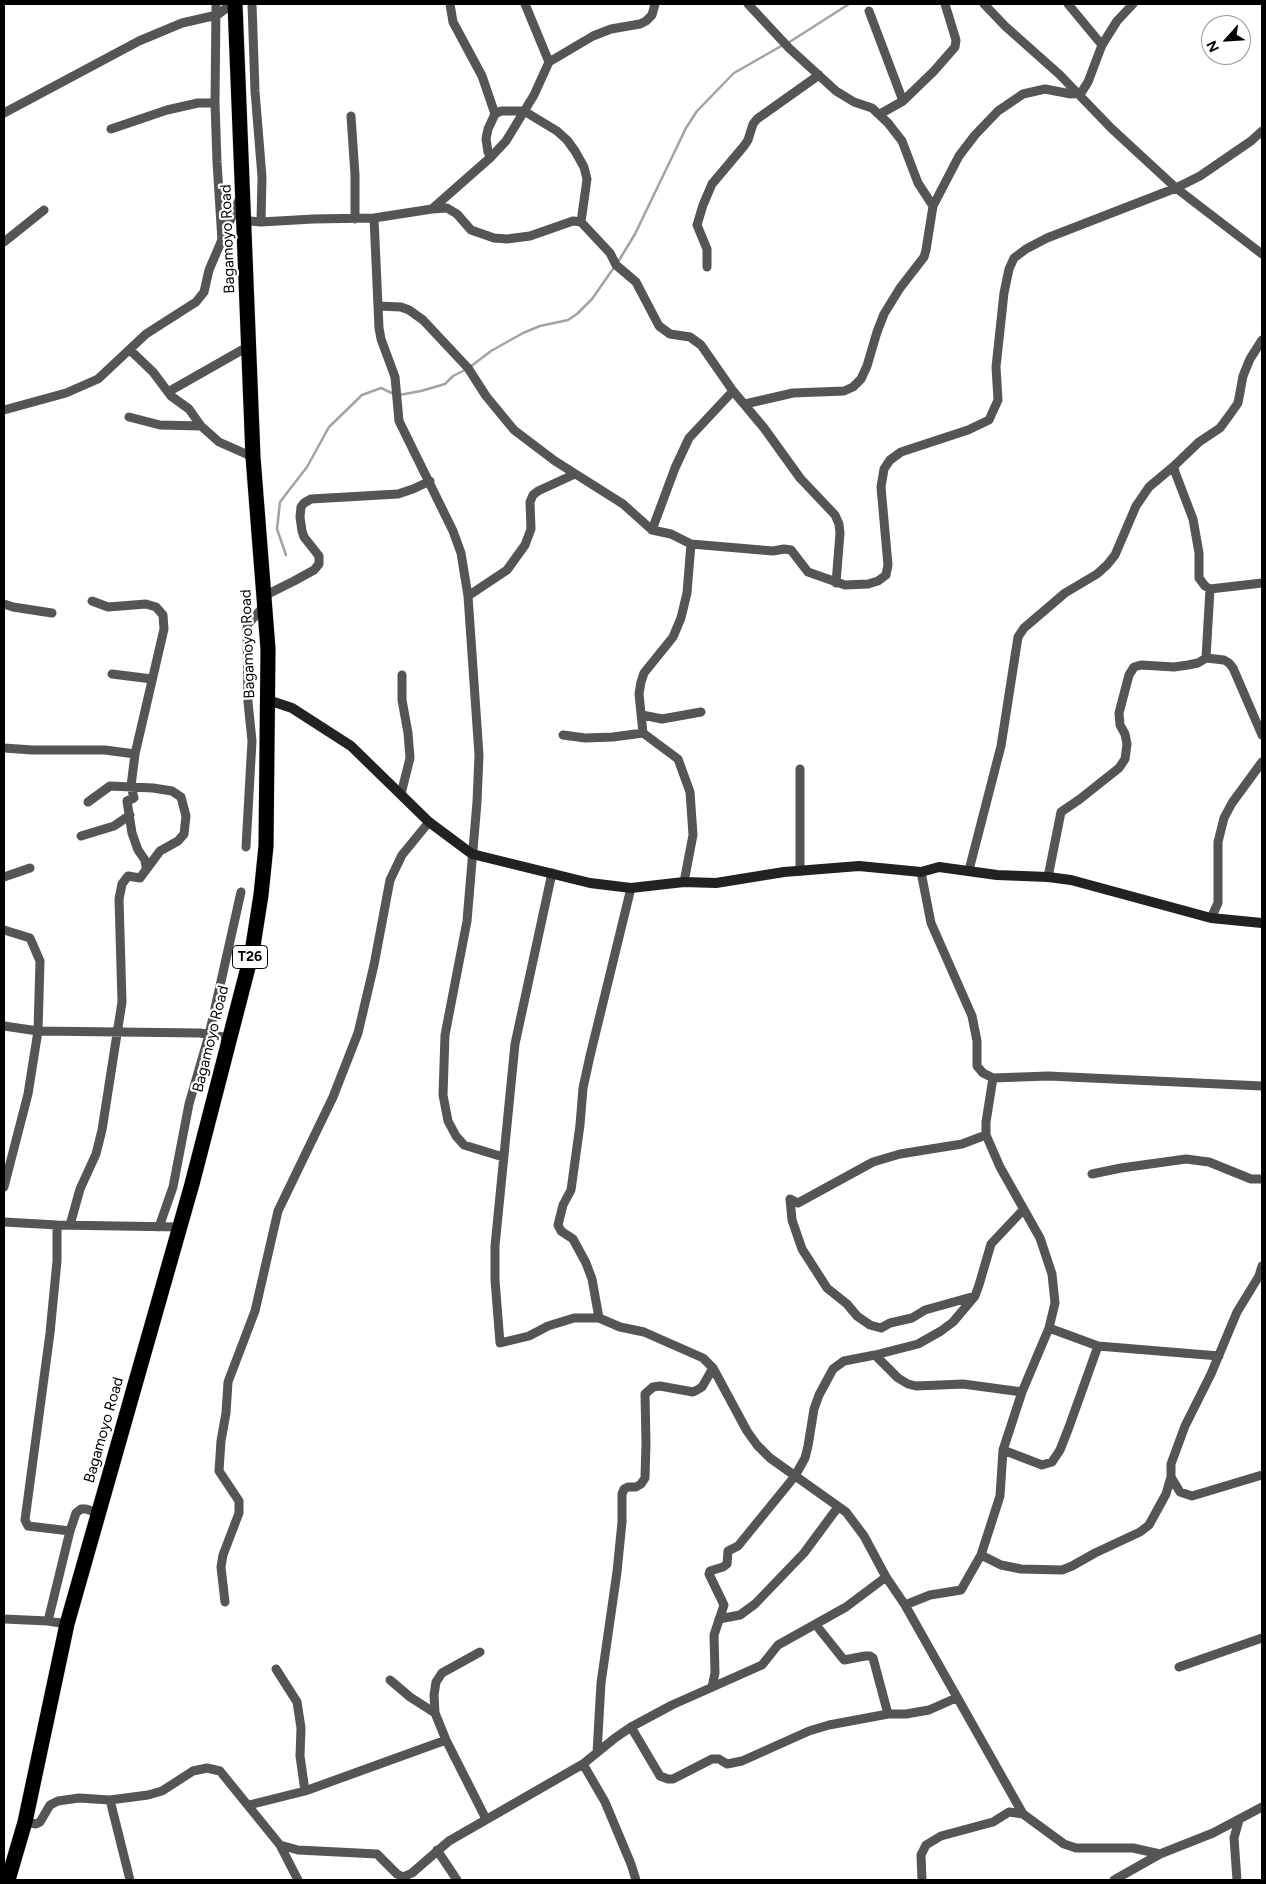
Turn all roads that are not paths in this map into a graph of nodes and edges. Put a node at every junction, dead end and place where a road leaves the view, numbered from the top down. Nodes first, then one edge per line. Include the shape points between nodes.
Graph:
1 (216, 4) edge
2 (234, 4) edge
3 (252, 4) edge
4 (450, 4) edge
5 (525, 4) edge
6 (655, 4) edge
7 (748, 4) edge
8 (945, 4) edge
9 (984, 4) edge
10 (1068, 4) edge
11 (1133, 4) edge
12 (869, 11) dead end
13 (217, 15) junction
14 (1102, 44) junction
15 (549, 62) junction
16 (819, 75) junction
17 (1079, 94) junction
18 (903, 101) junction
19 (215, 103) junction
20 (524, 111) junction
21 (4, 113) edge
22 (495, 114) junction
23 (880, 114) junction
24 (351, 116) dead end
25 (111, 129) dead end
26 (1262, 131) edge
27 (491, 158) junction
28 (1176, 188) junction
29 (243, 190) junction
30 (933, 206) junction
31 (432, 209) junction
32 (44, 210) dead end
33 (244, 217) junction
34 (374, 218) junction
35 (356, 219) junction
36 (261, 222) junction
37 (581, 222) junction
38 (4, 242) edge
39 (222, 242) junction
40 (1262, 254) edge
41 (707, 267) dead end
42 (378, 306) junction
43 (1262, 340) edge
44 (249, 346) junction
45 (130, 350) junction
46 (733, 391) junction
47 (168, 392) junction
48 (745, 404) junction
49 (4, 410) edge
50 (129, 417) dead end
51 (201, 426) junction
52 (253, 458) junction
53 (1174, 466) junction
54 (575, 474) junction
55 (430, 481) junction
56 (652, 530) junction
57 (691, 544) junction
58 (1262, 583) edge
59 (836, 584) junction
60 (1210, 589) junction
61 (468, 596) junction
62 (92, 601) dead end
63 (264, 601) junction
64 (4, 604) edge
65 (52, 613) dead end
66 (1206, 658) junction
67 (112, 674) dead end
68 (402, 675) dead end
69 (152, 679) junction
70 (268, 700) junction
71 (701, 712) dead end
72 (642, 715) junction
73 (643, 733) junction
74 (562, 735) dead end
75 (1262, 735) edge
76 (260, 740) junction
77 (4, 748) edge
78 (135, 754) junction
79 (1262, 762) edge
80 (800, 769) dead end
81 (131, 786) junction
82 (400, 794) junction
83 (88, 802) dead end
84 (130, 815) junction
85 (429, 822) junction
86 (81, 836) dead end
87 (246, 847) dead end
88 (472, 854) junction
89 (146, 867) junction
90 (30, 868) dead end
91 (969, 870) junction
92 (800, 871) junction
93 (921, 872) junction
94 (552, 873) junction
95 (4, 877) edge
96 (1048, 877) junction
97 (684, 882) junction
98 (632, 888) junction
99 (241, 892) dead end
100 (1210, 918) junction
101 (1262, 923) edge
102 (4, 930) edge
103 (4, 1026) edge
104 (38, 1031) junction
105 (116, 1031) junction
106 (209, 1035) junction
107 (229, 1038) junction
108 (992, 1078) junction
109 (1262, 1086) edge
110 (986, 1135) junction
111 (503, 1156) junction
112 (1092, 1174) dead end
113 (1262, 1179) edge
114 (4, 1186) edge
115 (1023, 1210) junction
116 (4, 1222) edge
117 (70, 1225) junction
118 (57, 1226) junction
119 (159, 1227) junction
120 (180, 1227) junction
121 (1262, 1266) edge
122 (1261, 1276) edge
123 (975, 1296) junction
124 (600, 1318) junction
125 (1049, 1328) junction
126 (1098, 1346) junction
127 (875, 1355) junction
128 (1219, 1356) junction
129 (713, 1368) junction
130 (1022, 1392) junction
131 (1003, 1450) junction
132 (1262, 1475) edge
133 (795, 1476) junction
134 (1171, 1477) junction
135 (838, 1507) junction
136 (98, 1513) junction
137 (70, 1530) junction
138 (981, 1555) junction
139 (886, 1577) junction
140 (225, 1602) dead end
141 (905, 1605) junction
142 (4, 1619) edge
143 (719, 1620) junction
144 (48, 1621) junction
145 (67, 1624) junction
146 (816, 1625) junction
147 (1262, 1638) edge
148 (480, 1652) dead end
149 (1179, 1667) dead end
150 (276, 1669) dead end
151 (390, 1680) dead end
152 (712, 1687) junction
153 (956, 1698) junction
154 (435, 1713) junction
155 (888, 1714) junction
156 (632, 1727) junction
157 (446, 1740) junction
158 (598, 1753) junction
159 (583, 1764) junction
160 (305, 1791) junction
161 (110, 1800) junction
162 (249, 1805) junction
163 (1262, 1807) edge
164 (1023, 1814) junction
165 (486, 1819) junction
166 (1239, 1820) junction
167 (25, 1822) junction
168 (280, 1845) junction
169 (437, 1850) junction
170 (1160, 1854) junction
171 (7, 1878) edge
172 (130, 1880) edge
173 (298, 1880) edge
174 (457, 1880) edge
175 (636, 1880) edge
176 (922, 1880) edge
177 (1114, 1880) edge
178 (1237, 1880) edge

1 - 13 street
2 - 13 street
2 - 29 highway, Bagamoyo Road / T26
3 - 36 street via 262,177
4 - 22 street via 453,22 482,76
5 - 15 street
6 - 15 street via 646,21 593,36
7 - 16 street
8 - 18 street via 956,44
9 - 17 street
10 - 14 street
11 - 14 street
12 - 18 street
13 - 19 street
13 - 21 street via 182,23 139,41
14 - 17 street via 1088,82
15 - 20 street
16 - 23 street via 846,98
16 - 41 street via 753,124 744,146 712,184 697,225 707,249
17 - 28 street
17 - 30 street via 1045,89 1028,92 1010,102 959,156
18 - 23 street
19 - 25 street via 167,110
19 - 39 street
20 - 22 street via 508,110
20 - 27 street via 506,141
20 - 37 street via 568,140 584,167 587,179
22 - 27 street via 486,139
23 - 30 street via 902,141 918,183
24 - 35 street
26 - 28 street via 1200,176
27 - 31 street
28 - 40 street
28 - 59 street via 1047,238 1014,258 1004,293 996,367 998,400 988,420 901,452 890,460 884,469 881,487 888,565 886,575 868,584
29 - 33 highway, Bagamoyo Road / T26
29 - 39 street
30 - 48 street via 924,258 884,314 862,379 836,393 793,393
31 - 34 street
31 - 37 street via 453,210 470,230 494,238 530,236 573,221
32 - 38 street
33 - 36 street
33 - 44 highway, Bagamoyo Road / T26
34 - 35 street
34 - 42 street
35 - 36 street
37 - 46 street via 610,253 616,265 636,282 658,326 670,334 690,337 701,345
39 - 45 street via 202,297 146,334
42 - 54 street via 401,307 423,320 468,368 514,430
42 - 55 street via 381,339 395,378 399,421
43 - 53 street via 1250,359 1238,403 1231,414 1220,428 1199,442
44 - 47 street
44 - 52 highway, Bagamoyo Road / T26
45 - 47 street
45 - 49 street via 98,379 66,393
46 - 48 street
46 - 56 street via 690,438
47 - 51 street via 189,409
48 - 59 street via 839,524
50 - 51 street via 160,425
51 - 52 street via 219,442
52 - 63 highway, Bagamoyo Road / T26
53 - 60 street via 1193,519 1199,553 1199,578
53 - 91 street via 1144,494 1107,565 1065,594 1024,628 1018,637 1001,746
54 - 56 street via 623,504
54 - 61 street via 533,495 530,502 531,529 525,545 507,570
55 - 61 street via 454,531
55 - 63 street via 398,494 311,499 304,503 300,517 302,531 319,556 319,564
56 - 57 street via 671,534
57 - 59 street via 791,550 808,572
57 - 72 street via 687,594 681,618 673,637 644,672 639,694
58 - 60 street
60 - 66 street
61 - 88 street via 479,755
62 - 69 street via 108,607 146,604 156,606 163,615 164,629
63 - 70 highway, Bagamoyo Road / T26
63 - 76 street via 247,628 248,702
64 - 65 street
66 - 75 street via 1229,662
66 - 96 street via 1198,663 1174,667 1134,667 1129,674 1119,713 1128,744 1124,759 1119,768 1061,812
67 - 69 street
68 - 82 street via 410,758
69 - 78 street
70 - 76 highway, Bagamoyo Road / T26
70 - 82 street via 292,708 351,746
71 - 72 street via 662,719
72 - 73 street
73 - 74 street via 585,738
73 - 97 street via 678,759 690,792 693,835
76 - 87 street
76 - 107 highway, Bagamoyo Road / T26 via 266,846 261,895 252,952
77 - 78 street via 105,750
78 - 81 street
79 - 100 street via 1224,818 1218,842 1218,903
80 - 92 street
81 - 83 street via 110,786
81 - 84 street via 134,798 128,801
81 - 89 street via 172,791 181,797 186,816 184,834 160,850
82 - 85 street
84 - 86 street via 114,826
84 - 89 street via 132,833 146,860
85 - 88 street
85 - 140 street via 402,855 390,880 358,1033 332,1097 278,1211 255,1311 228,1382 219,1471 239,1501 239,1513 221,1567
88 - 94 street
88 - 111 street via 467,921 445,1035 443,1095 448,1121 464,1145
89 - 105 street via 140,878 128,876 122,884 119,899 122,1002
90 - 95 street
91 - 93 street via 939,867
91 - 96 street via 997,875
92 - 93 street via 860,866
92 - 97 street via 716,883
93 - 108 street via 931,923 974,1022 977,1066
94 - 98 street via 590,883
94 - 111 street via 515,1044
96 - 100 street via 1072,880
97 - 98 street
98 - 124 street via 583,1088 571,1190 558,1225 573,1239 586,1263
99 - 106 street
100 - 101 street
102 - 104 street via 30,938 36,948 40,961
103 - 104 street
104 - 105 street
104 - 114 street via 28,1094
105 - 106 street
105 - 117 street via 102,1130
106 - 107 street
106 - 119 street via 189,1104 173,1187
107 - 120 highway, Bagamoyo Road / T26
108 - 109 street via 1048,1076
108 - 110 street
110 - 115 street
110 - 123 street via 962,1144 873,1162 798,1203 790,1199 792,1220 802,1249 827,1288 870,1325 881,1328 925,1310
111 - 124 street via 495,1246 500,1343 529,1336 570,1319
112 - 113 street via 1186,1159 1208,1162 1251,1179
115 - 123 street via 991,1244
115 - 125 street via 1040,1238 1052,1274 1055,1303
116 - 118 street
117 - 118 street
117 - 119 street
118 - 137 street via 50,1333 25,1520 28,1526
119 - 120 street
120 - 136 highway, Bagamoyo Road / T26
121 - 122 street
122 - 128 street via 1237,1312
123 - 127 street via 953,1322 918,1344
124 - 129 street via 681,1348 703,1358
125 - 126 street
125 - 130 street
126 - 128 street
126 - 131 street via 1060,1450 1052,1462 1042,1465
127 - 130 street via 898,1378 916,1386 963,1384
127 - 133 street via 844,1361 833,1368 818,1394 805,1458
128 - 134 street via 1185,1426 1171,1464
129 - 133 street via 747,1432 770,1458
129 - 158 street via 702,1387 693,1392 660,1386 645,1394 645,1478 636,1487 624,1489 622,1494 617,1572 601,1683
130 - 131 street
131 - 138 street via 1000,1496
132 - 134 street via 1192,1496 1180,1492
133 - 135 street
133 - 143 street via 738,1546 728,1551 727,1564 710,1571 724,1605
134 - 138 street via 1166,1494 1149,1525 1072,1566 1062,1570 1021,1570 1001,1566
135 - 139 street via 846,1512 864,1536
135 - 143 street via 804,1553 755,1604 740,1615
136 - 137 street via 81,1509 76,1513
136 - 145 highway, Bagamoyo Road / T26
137 - 144 street
138 - 141 street via 961,1590 930,1595
139 - 141 street
139 - 146 street
141 - 153 street
142 - 144 street
143 - 152 street via 714,1635
144 - 145 street
145 - 167 highway, Bagamoyo Road / T26
146 - 152 street via 778,1645 762,1665
146 - 155 street via 844,1660 864,1656 873,1658
147 - 149 street
148 - 154 street via 442,1673 436,1682
150 - 160 street via 297,1702
151 - 154 street
152 - 156 street
153 - 155 street via 928,1710
153 - 164 street
154 - 157 street
155 - 156 street via 809,1731 742,1761 727,1764 712,1759 673,1779 660,1776
156 - 158 street
157 - 160 street
157 - 165 street
158 - 159 street
159 - 165 street
159 - 175 street via 608,1810
160 - 162 street
161 - 162 street via 162,1791 193,1771 207,1768 220,1771
161 - 167 street via 66,1798 50,1804 40,1822
161 - 172 street
162 - 168 street
163 - 166 street
164 - 170 street via 1064,1844 1076,1848 1133,1848
164 - 176 street via 1009,1812 993,1822 941,1836 926,1846 921,1854
165 - 169 street
166 - 170 street
166 - 178 street via 1234,1838
167 - 171 highway, Bagamoyo Road / T26
168 - 169 street via 298,1850 377,1854 403,1877
168 - 173 street
169 - 174 street
170 - 177 street

